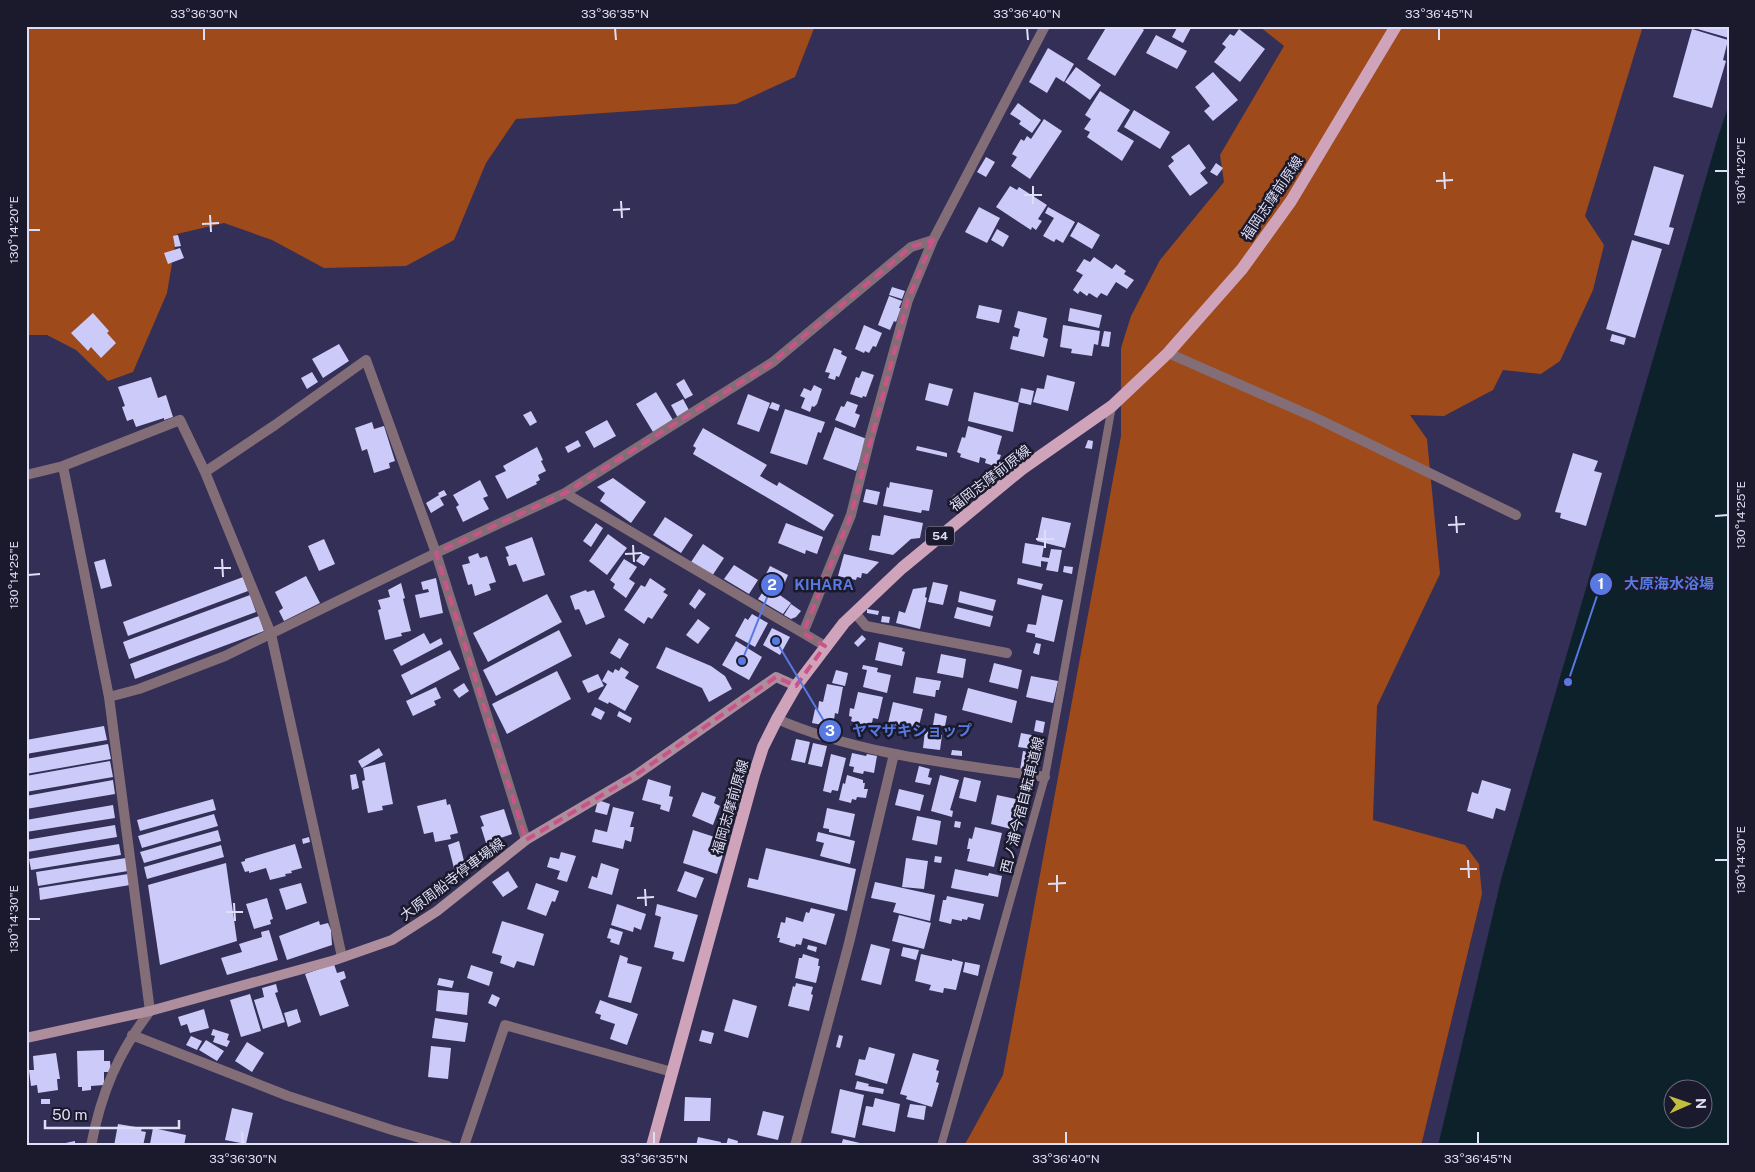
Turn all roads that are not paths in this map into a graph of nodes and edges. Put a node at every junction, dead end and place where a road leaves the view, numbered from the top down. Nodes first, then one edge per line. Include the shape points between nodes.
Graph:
1 (1045, 26) edge
2 (1396, 26) edge
3 (933, 240) junction
4 (1168, 353) junction
5 (1112, 406) junction
6 (63, 466) junction
7 (205, 472) junction
8 (26, 475) edge
9 (564, 493) junction
10 (1516, 515) dead end
11 (436, 553) junction
12 (855, 612) junction
13 (271, 634) junction
14 (803, 634) junction
15 (825, 646) junction
16 (1007, 653) dead end
17 (796, 686) junction
18 (109, 697) junction
19 (777, 719) junction
20 (894, 754) junction
21 (1045, 777) junction
22 (526, 840) junction
23 (342, 957) junction
24 (150, 1010) junction
25 (132, 1035) junction
26 (26, 1038) edge
27 (672, 1072) junction
28 (91, 1146) edge
29 (448, 1146) edge
30 (464, 1146) edge
31 (652, 1146) edge
32 (795, 1146) edge
33 (941, 1146) edge

1 - 3 street
2 - 4 main road, 福岡志摩前原線 / 54 via 1291,201 1242,269
3 - 9 street via 911,247 773,362
3 - 14 street via 908,300 851,515
4 - 5 main road, 福岡志摩前原線 / 54
4 - 10 street via 1316,418
5 - 12 main road, 福岡志摩前原線 / 54 via 1022,469 902,568
5 - 21 lane, 西ノ浦今宿自転車道線
6 - 7 street via 180,420
6 - 8 street
6 - 18 street
7 - 11 street via 366,360
7 - 13 street
9 - 11 street
9 - 14 street
11 - 13 street
11 - 22 street
12 - 15 main road, 福岡志摩前原線 / 54
12 - 16 street via 866,626
13 - 18 street via 225,656
13 - 23 street
14 - 15 street
15 - 17 main road, 福岡志摩前原線 / 54
17 - 19 main road, 福岡志摩前原線 / 54
17 - 22 main road, 大原周船寺停車場線 via 776,677 636,775
18 - 24 street
19 - 20 street
19 - 27 main road, 福岡志摩前原線 / 54 via 754,775
20 - 21 street
20 - 32 street via 849,943
21 - 33 lane, 西ノ浦今宿自転車道線
22 - 23 main road, 大原周船寺停車場線 via 437,911 400,935
23 - 24 main road, 大原周船寺停車場線
24 - 25 street
24 - 26 main road, 大原周船寺停車場線
25 - 28 street via 111,1075
25 - 29 street via 288,1096
27 - 30 street via 505,1025
27 - 31 main road, 福岡志摩前原線 / 54

